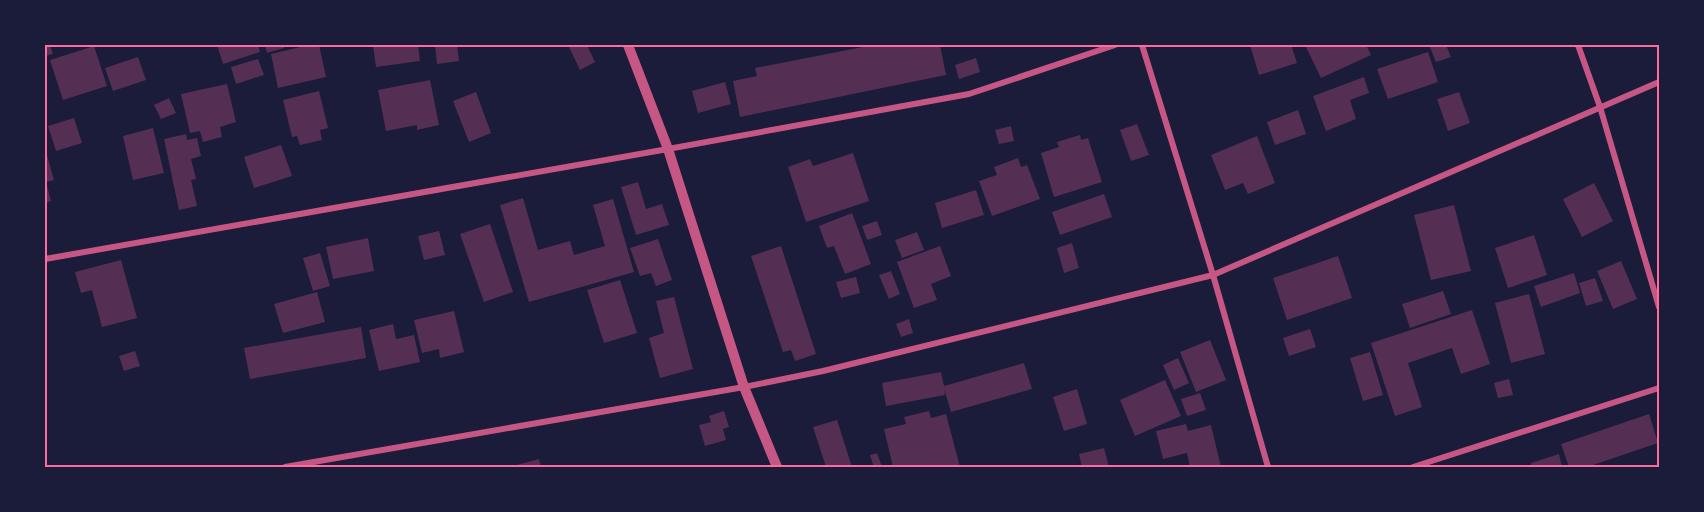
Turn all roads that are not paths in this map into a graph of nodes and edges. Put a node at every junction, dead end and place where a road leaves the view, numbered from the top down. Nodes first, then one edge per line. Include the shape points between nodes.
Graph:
1 (628, 45) edge
2 (1114, 45) edge
3 (1142, 45) edge
4 (1578, 45) edge
5 (1659, 82) edge
6 (1600, 107) junction
7 (668, 149) junction
8 (45, 260) edge
9 (1213, 275) junction
10 (1659, 307) edge
11 (744, 387) junction
12 (1659, 388) edge
13 (285, 467) edge
14 (777, 467) edge
15 (1268, 467) edge
16 (1413, 467) edge

1 - 7 street
2 - 7 street via 969,94
3 - 9 street
4 - 6 street
5 - 6 street
6 - 9 street
6 - 10 street
7 - 8 street
7 - 11 street
9 - 11 street
9 - 15 street
11 - 13 street
11 - 14 street
12 - 16 street

